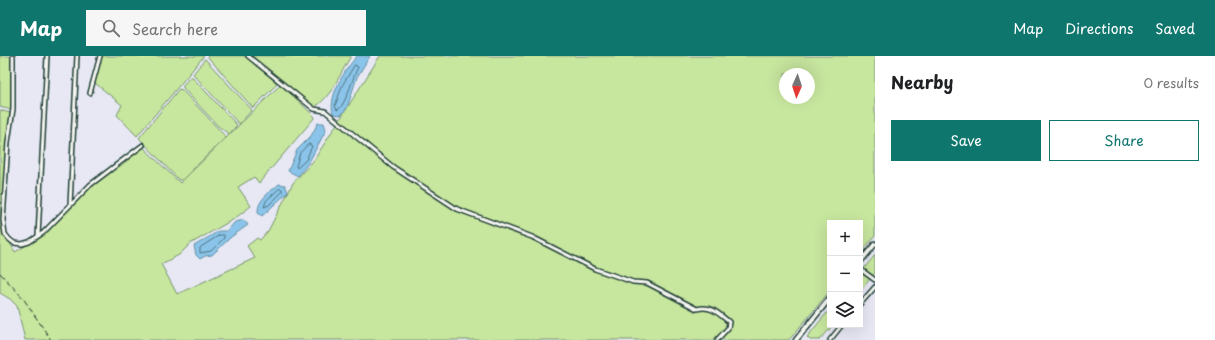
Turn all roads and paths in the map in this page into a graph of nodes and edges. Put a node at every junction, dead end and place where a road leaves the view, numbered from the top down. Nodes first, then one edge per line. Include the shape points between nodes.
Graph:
1 (13, 56) edge
2 (47, 56) edge
3 (77, 56) edge
4 (100, 56) edge
5 (248, 56) edge
6 (90, 93) dead end
7 (143, 145) dead end
8 (70, 206) junction
9 (38, 236) junction
10 (875, 244) edge
11 (863, 258) edge
12 (863, 271) edge
13 (875, 280) edge
14 (875, 286) edge
15 (863, 300) edge
16 (827, 302) edge
17 (840, 328) edge
18 (717, 340) edge
19 (796, 340) edge
20 (830, 340) edge

1 - 9 street via 13,109 6,163 3,228 14,243 29,242
2 - 9 street
3 - 8 street
4 - 6 street
5 - 18 street via 314,109 325,111 393,167 457,209 532,237 595,269 633,282 647,283 697,309 713,309 729,322 728,328
7 - 8 street via 99,178
8 - 9 street via 50,228
10 - 11 main road
12 - 13 street
14 - 15 street
16 - 19 main road
17 - 20 street

